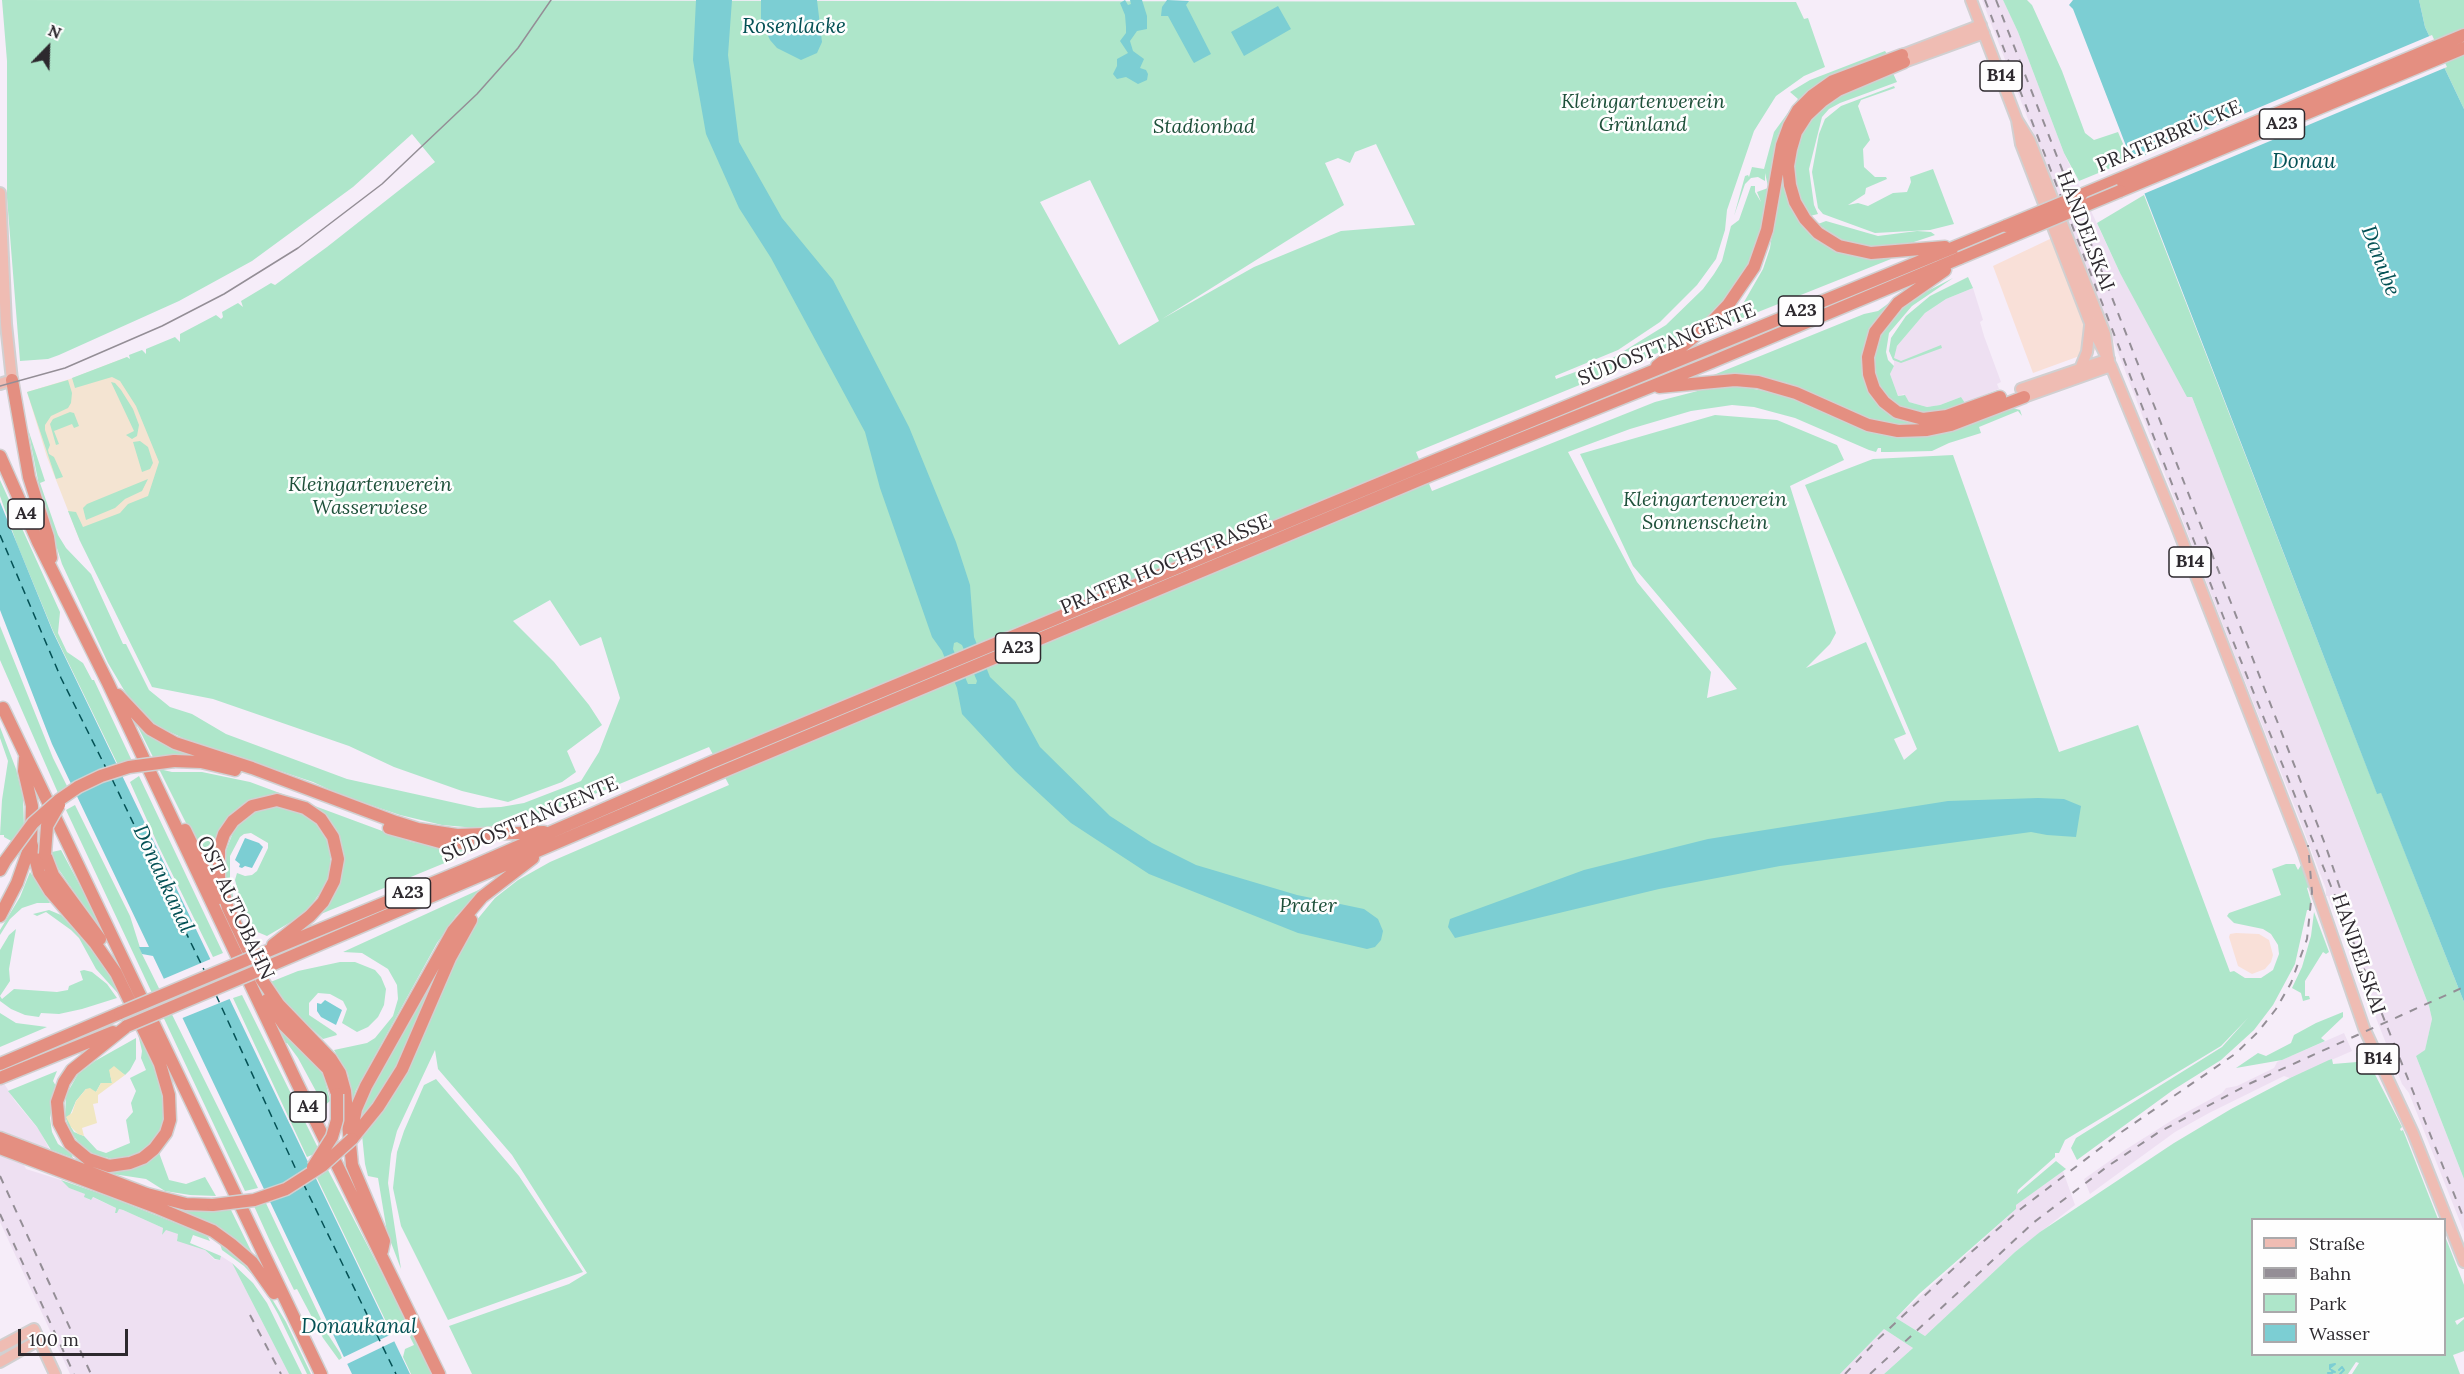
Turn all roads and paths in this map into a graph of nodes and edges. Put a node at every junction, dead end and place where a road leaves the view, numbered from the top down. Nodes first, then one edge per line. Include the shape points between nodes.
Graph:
1 (1971, 0) edge
2 (1983, 29) junction
3 (2464, 34) edge
4 (2464, 48) edge
5 (1903, 58) junction
6 (2017, 120) junction
7 (0, 193) edge
8 (1958, 253) junction
9 (2090, 323) junction
10 (2110, 362) junction
11 (2080, 369) junction
12 (1646, 374) junction
13 (6, 382) edge
14 (1648, 388) junction
15 (2022, 393) junction
16 (0, 456) edge
17 (1428, 470) junction
18 (54, 571) junction
19 (108, 683) junction
20 (3, 708) dead end
21 (25, 754) junction
22 (715, 768) junction
23 (150, 774) junction
24 (67, 794) junction
25 (553, 831) junction
26 (31, 842) junction
27 (548, 847) junction
28 (2, 866) edge
29 (493, 890) junction
30 (0, 916) edge
31 (263, 953) junction
32 (127, 1026) junction
33 (3, 1062) edge
34 (6, 1075) edge
35 (0, 1138) edge
36 (348, 1141) junction
37 (0, 1148) edge
38 (305, 1178) junction
39 (382, 1254) junction
40 (2464, 1262) edge
41 (296, 1322) junction
42 (39, 1340) junction
43 (0, 1347) edge
44 (0, 1362) edge
45 (55, 1374) edge
46 (321, 1374) edge
47 (439, 1374) edge

1 - 2 main road, HANDELSKAI / B14
2 - 5 main road
2 - 6 main road, HANDELSKAI / B14
3 - 8 highway, PRATERBRÜCKE / A23, bridge
4 - 8 highway, PRATERBRÜCKE / A23, bridge
5 - 8 highway via 1814,107 1794,139 1788,166 1790,185 1805,219 1839,246 1860,252
5 - 12 highway via 1833,81 1798,110 1782,145 1767,230 1754,267 1708,326
6 - 9 main road, HANDELSKAI / B14 via 2021,144
6 - 10 main road, HANDELSKAI / B14 via 2030,141 2105,334
7 - 13 main road
8 - 12 highway, SÜDOSTTANGENTE / A23
8 - 14 highway, SÜDOSTTANGENTE / A23
8 - 15 highway via 1898,303 1875,332 1868,357 1874,389 1897,412 1932,419
9 - 10 main road, HANDELSKAI / B14
9 - 11 main road via 2087,352
10 - 11 main road
10 - 15 main road
10 - 40 main road, HANDELSKAI / B14 via 2303,851 2358,1014 2413,1133
11 - 15 main road
12 - 17 highway, SÜDOSTTANGENTE / A23
13 - 18 highway
14 - 15 highway via 1735,380 1758,382 1796,393 1868,425 1898,431 1951,425
14 - 17 highway, SÜDOSTTANGENTE / A23
16 - 18 highway, OST AUTOBAHN / A4
17 - 22 highway, PRATER HOCHSTRASSE / A23
18 - 19 highway, OST AUTOBAHN / A4
19 - 23 highway, OST AUTOBAHN / A4
19 - 25 highway via 150,729 176,743 396,822 456,835
20 - 21 highway
21 - 26 highway via 24,771 32,806
21 - 41 highway
22 - 25 highway, SÜDOSTTANGENTE / A23
22 - 27 highway, SÜDOSTTANGENTE / A23
23 - 38 highway, bridge via 166,791 267,1000 284,1025 328,1068 337,1094 337,1120 332,1137
23 - 39 highway, OST AUTOBAHN / A4
24 - 25 highway, bridge via 115,771 143,764 201,762 235,770 392,829 440,842 498,841
24 - 28 highway, bridge via 33,823
24 - 41 highway, bridge via 47,826 45,854 53,875 121,972 193,1123
25 - 31 highway, SÜDOSTTANGENTE / A23
26 - 30 highway
26 - 32 highway via 43,882 95,943 119,979 167,1084 171,1112 159,1144 137,1161 109,1166 88,1159 70,1143 59,1124 57,1102 72,1070
27 - 29 highway
27 - 32 highway, SÜDOSTTANGENTE / A23, bridge
29 - 36 highway via 462,920 437,957 360,1098
29 - 38 highway, bridge via 459,938 402,1069 367,1122
31 - 33 highway, A23, bridge
31 - 36 highway via 317,909 332,888 338,866 336,845 321,819 305,808 283,801 252,806 233,822 219,849 219,878 228,908 262,980 279,1005 326,1052 340,1073
32 - 34 highway, A23
35 - 38 highway, bridge via 159,1198 186,1204 254,1200
36 - 39 highway via 354,1173 384,1241
37 - 41 highway via 158,1208 222,1237 261,1273 289,1319
39 - 47 highway, OST AUTOBAHN / A4
41 - 46 highway
42 - 43 main road via 33,1329
42 - 44 main road
42 - 45 main road

